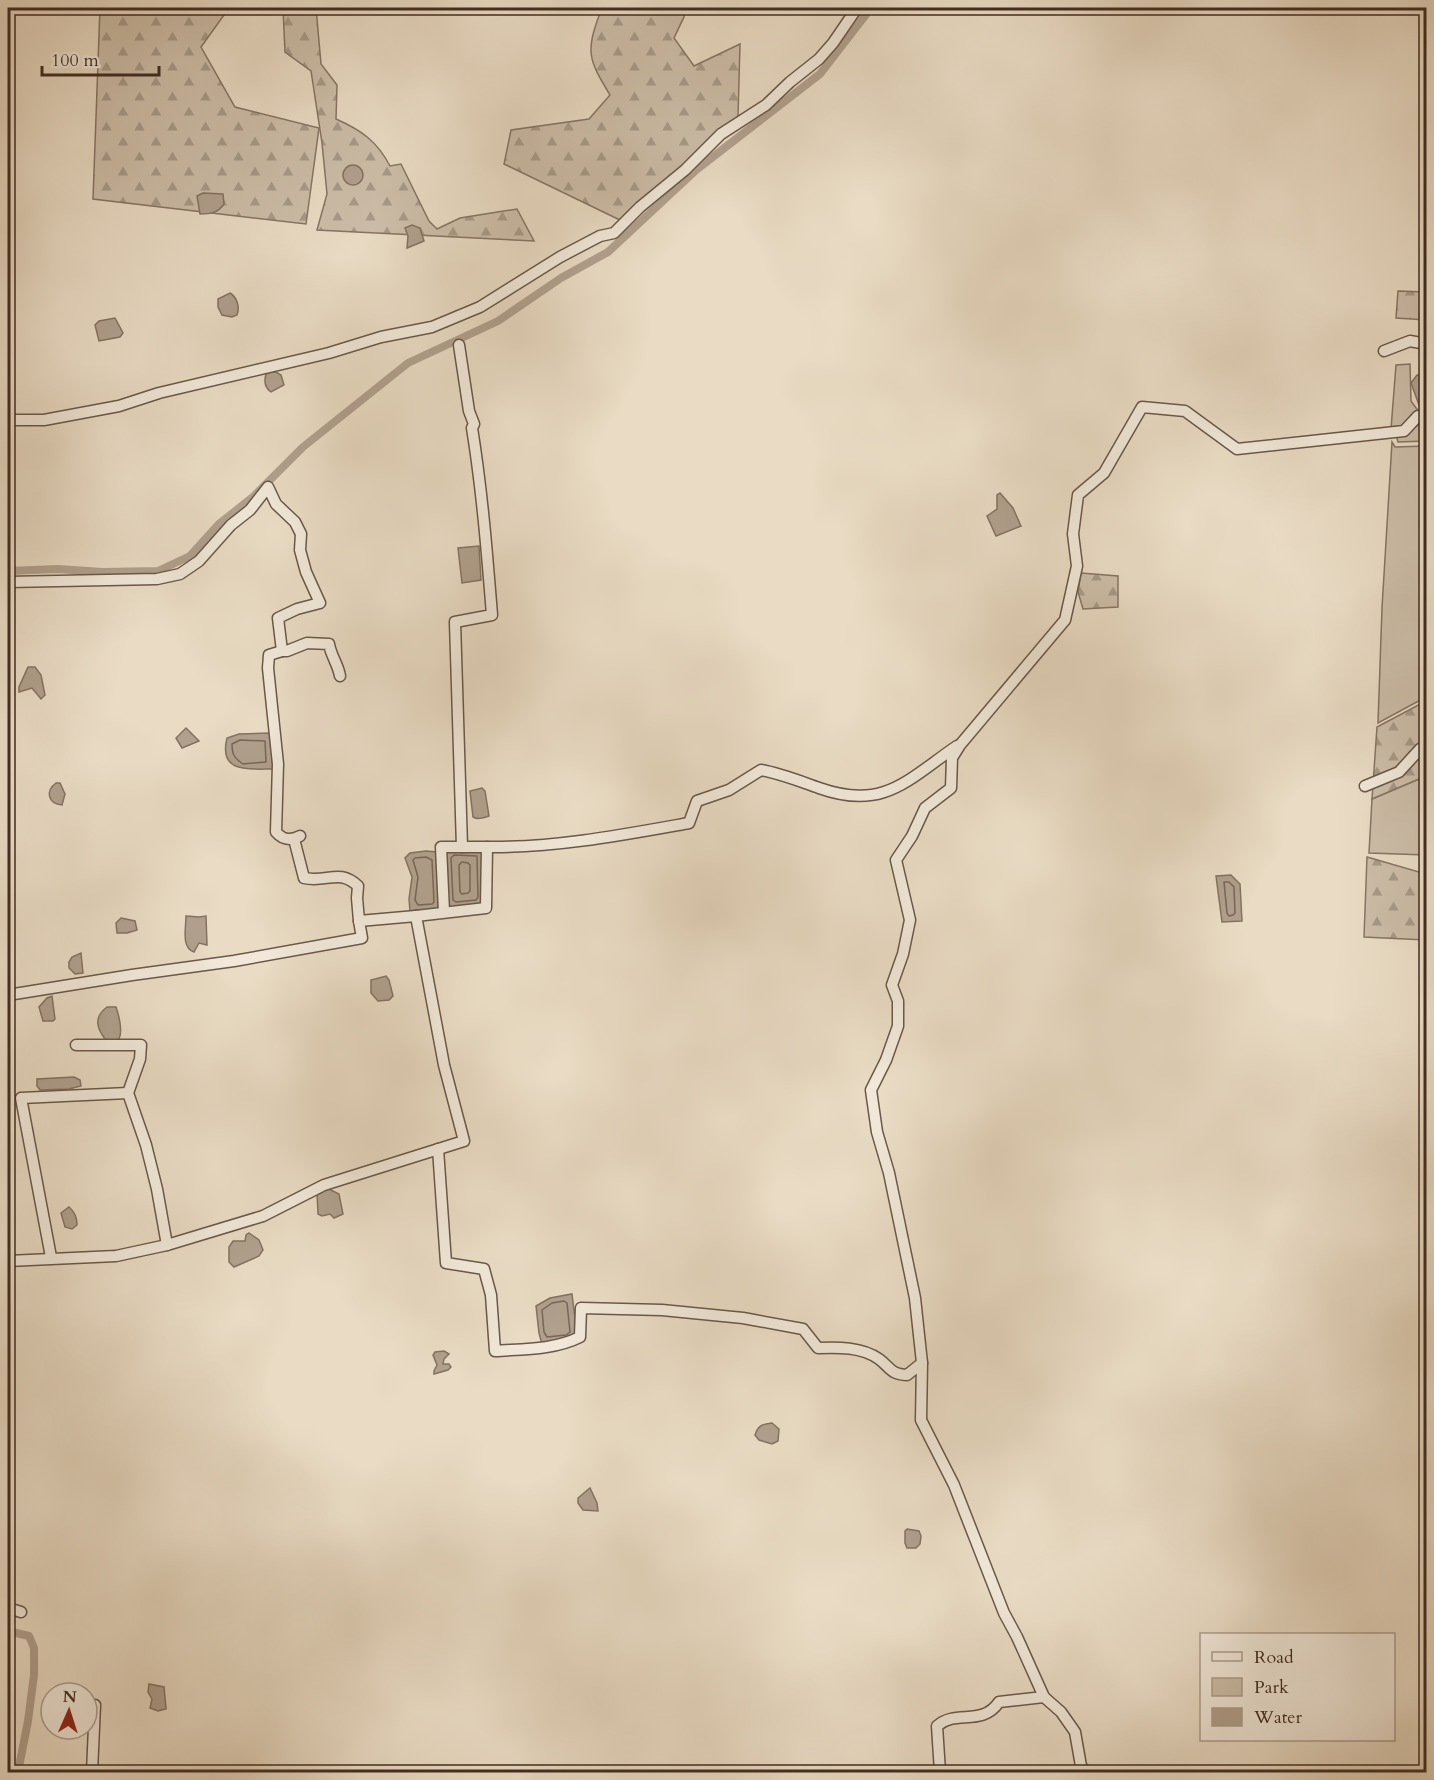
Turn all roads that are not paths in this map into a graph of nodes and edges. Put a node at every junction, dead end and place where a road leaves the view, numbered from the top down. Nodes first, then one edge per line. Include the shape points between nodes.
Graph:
1 (857, 8) edge
2 (1426, 344) edge
3 (459, 345) dead end
4 (1383, 351) dead end
5 (1426, 416) edge
6 (8, 420) edge
7 (8, 582) edge
8 (282, 651) junction
9 (340, 676) dead end
10 (960, 745) junction
11 (1426, 747) edge
12 (1365, 786) dead end
13 (462, 847) junction
14 (486, 847) junction
15 (444, 912) junction
16 (416, 916) junction
17 (360, 921) junction
18 (8, 995) edge
19 (76, 1045) dead end
20 (128, 1093) junction
21 (438, 1149) junction
22 (167, 1245) junction
23 (51, 1257) junction
24 (8, 1261) edge
25 (921, 1364) junction
26 (8, 1608) edge
27 (21, 1612) dead end
28 (1044, 1697) junction
29 (93, 1741) edge
30 (92, 1773) edge
31 (940, 1773) edge
32 (1086, 1773) edge

1 - 6 street via 819,60 765,105 721,134 614,233 560,257 480,307 432,327 118,406 44,420
2 - 4 street via 1410,341
3 - 13 street via 474,424 492,615 455,622
5 - 10 street via 1418,417 1404,431 1237,449 1185,411 1142,407 1104,473 1078,495 1073,534 1077,566 1065,620
7 - 8 street via 157,579 180,574 198,561 268,488 301,534 303,561 320,603 278,618
8 - 9 street via 307,643 329,644
8 - 17 street via 269,655 268,668 278,764 276,832 281,838 297,837 304,878 316,881 336,876 349,878 358,886
10 - 14 street via 905,784 878,795 849,797 761,770 729,790 697,801 689,823 583,840
10 - 25 street via 952,758 951,788 925,808 896,860 910,920 892,985 898,1001 898,1026 871,1090 915,1298
11 - 12 street via 1399,772
13 - 14 street
13 - 15 street via 441,847
14 - 15 street via 486,908
15 - 16 street
16 - 17 street
16 - 21 street via 444,1065 464,1141
17 - 18 street via 362,938
19 - 20 street via 141,1045
20 - 22 street via 146,1145
20 - 23 street via 21,1098
21 - 22 street via 324,1185 263,1216
21 - 25 street via 446,1263 484,1269 491,1295 495,1351 568,1343 580,1337 581,1308 662,1310 802,1329 818,1348 859,1350 878,1358 895,1374 907,1375
22 - 23 street via 116,1256
23 - 24 street
25 - 28 street via 921,1420 954,1485 1004,1613
26 - 27 street
28 - 31 street via 999,1702 985,1715 944,1720 937,1726
28 - 32 street via 1075,1732 1080,1766
29 - 30 street

